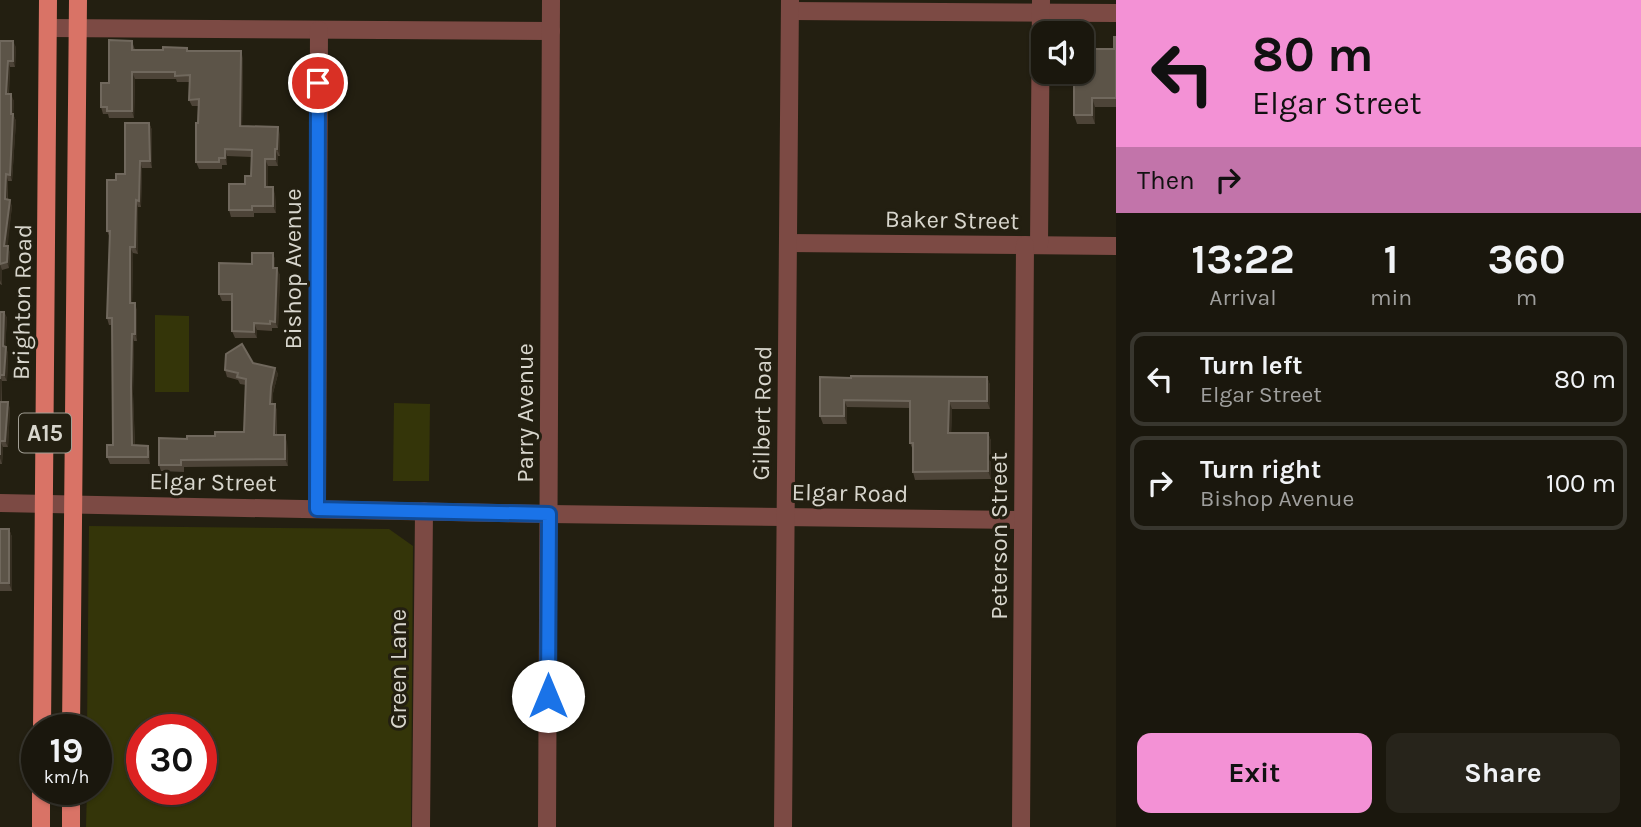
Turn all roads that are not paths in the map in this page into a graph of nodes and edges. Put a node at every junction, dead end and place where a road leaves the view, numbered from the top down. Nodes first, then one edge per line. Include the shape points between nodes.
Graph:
1 (48, 0) edge
2 (78, 0) edge
3 (551, 0) edge
4 (790, 6) edge
5 (1041, 6) edge
6 (1116, 13) edge
7 (48, 28) junction
8 (78, 28) junction
9 (319, 30) junction
10 (551, 31) junction
11 (788, 243) junction
12 (1032, 245) junction
13 (1116, 246) edge
14 (0, 503) edge
15 (44, 503) junction
16 (73, 504) junction
17 (317, 509) junction
18 (424, 511) junction
19 (549, 514) junction
20 (786, 517) junction
21 (1024, 520) junction
22 (42, 714) edge
23 (71, 714) edge
24 (41, 805) edge
25 (71, 805) edge
26 (41, 827) edge
27 (71, 827) edge
28 (421, 827) edge
29 (547, 827) edge
30 (783, 827) edge
31 (1021, 827) edge

1 - 7 main road, Brighton Road / A15
2 - 8 main road, A15
3 - 10 street, Parry Avenue
4 - 5 street
4 - 11 street, Gilbert Road
5 - 6 street
5 - 12 street, Peterson Street
7 - 8 street
7 - 15 main road, Brighton Road / A15
8 - 9 street
8 - 16 main road, A15
9 - 10 street
9 - 17 street, Bishop Avenue
10 - 19 street, Parry Avenue
11 - 12 street, Baker Street
11 - 20 street, Gilbert Road
12 - 13 street, Baker Street
12 - 21 street, Peterson Street
14 - 15 street, Elgar Street
15 - 16 street, Elgar Street
15 - 22 main road, Brighton Road / A15
16 - 17 street, Elgar Street
16 - 23 main road, A15
17 - 18 street, Elgar Street
18 - 19 street, Elgar Street
18 - 28 street, Green Lane
19 - 20 street, Elgar Road
19 - 29 street, Parry Avenue
20 - 21 street, Elgar Road
20 - 30 street, Gilbert Road
21 - 31 street, Peterson Street
24 - 26 main road
25 - 27 main road

